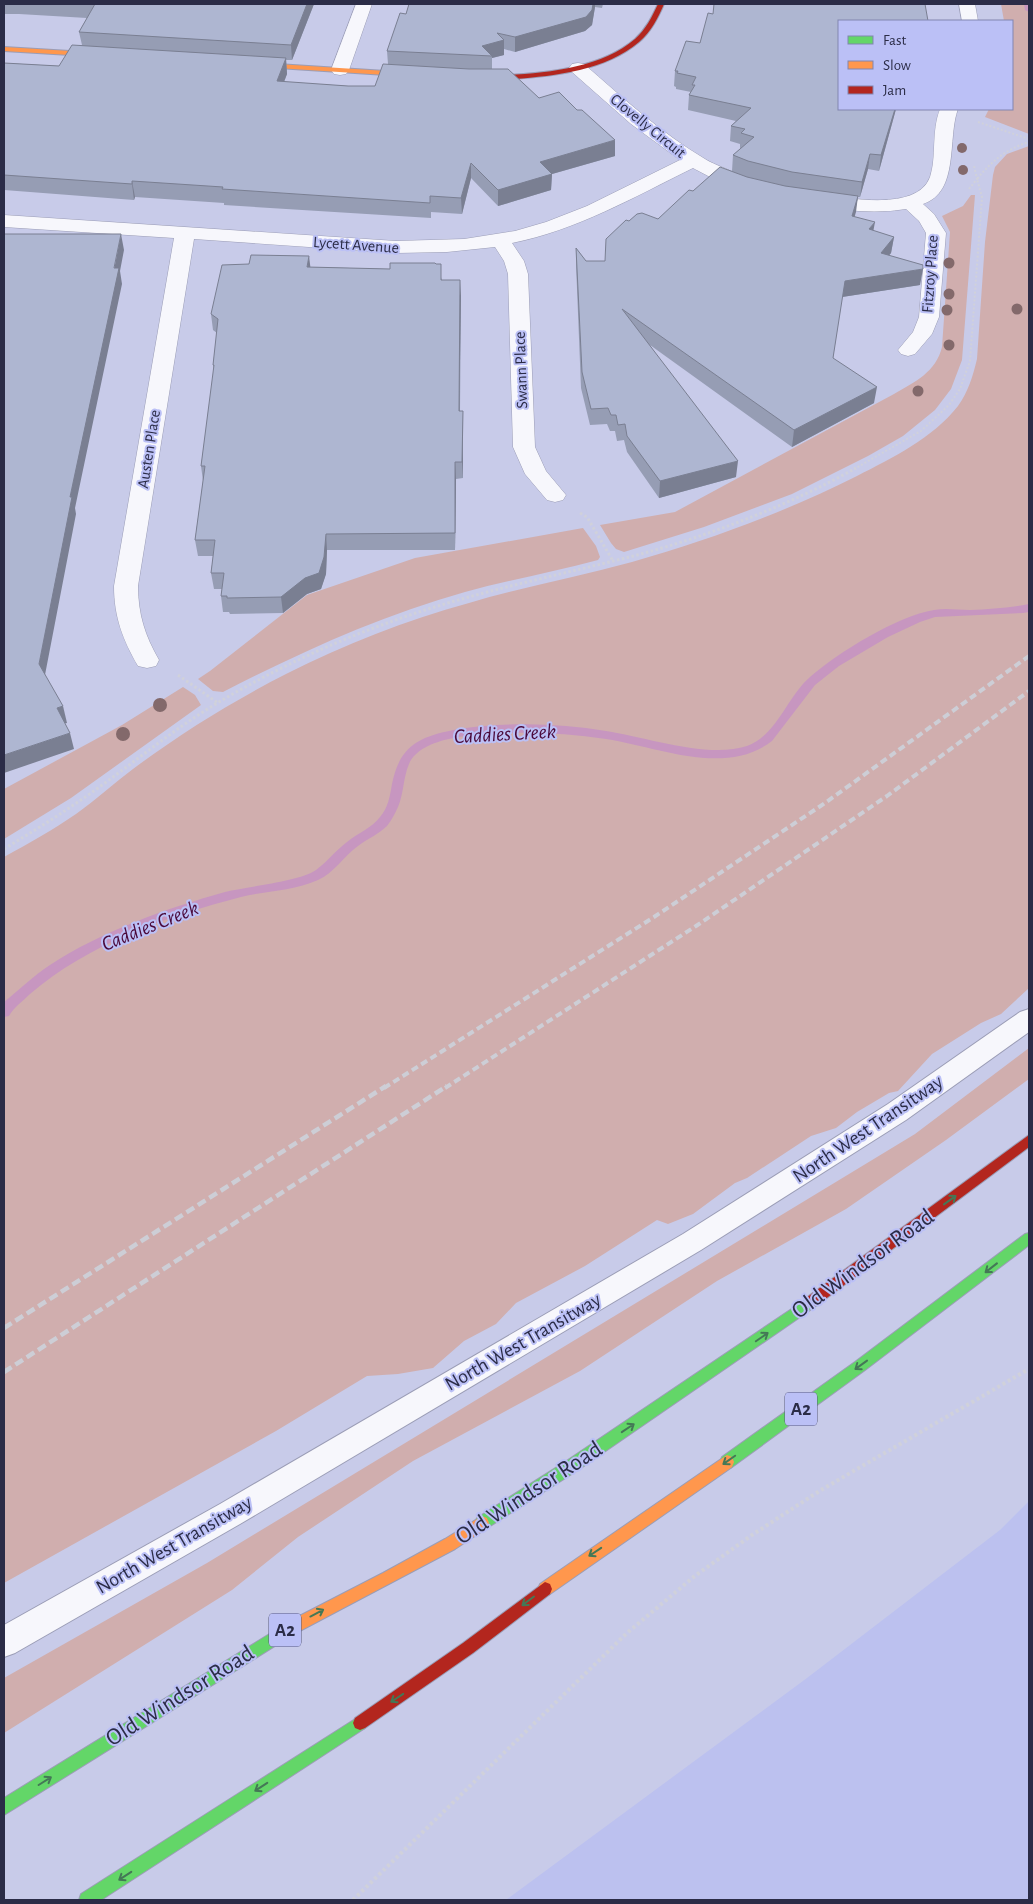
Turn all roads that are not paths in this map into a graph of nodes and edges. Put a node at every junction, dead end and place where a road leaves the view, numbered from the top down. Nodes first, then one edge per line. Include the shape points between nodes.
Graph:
1 (364, 4) edge
2 (661, 4) edge
3 (967, 4) edge
4 (970, 20) edge
5 (4, 49) edge
6 (112, 56) edge
7 (241, 64) edge
8 (578, 68) junction
9 (340, 70) junction
10 (429, 76) edge
11 (469, 78) edge
12 (949, 110) edge
13 (692, 161) junction
14 (766, 190) edge
15 (801, 198) edge
16 (910, 202) junction
17 (4, 221) edge
18 (185, 233) junction
19 (500, 240) junction
20 (908, 350) dead end
21 (555, 495) road end
22 (146, 660) road end
23 (1029, 1018) edge
24 (1029, 1140) edge
25 (1029, 1238) edge
26 (4, 1642) edge
27 (4, 1807) edge
28 (87, 1900) edge

1 - 9 street
2 - 8 main road via 648,30 635,41 618,52
3 - 4 street
5 - 6 main road
7 - 9 main road
8 - 11 main road via 524,77
8 - 13 street, Clovelly Circuit via 662,140
9 - 10 main road
12 - 16 street via 936,185 930,192
13 - 14 street, Clovelly Circuit via 722,176
13 - 19 street, Lycett Avenue via 559,224
15 - 16 street via 878,206
16 - 20 street, Fitzroy Place via 927,218 936,233 929,317 922,334
17 - 18 street, Lycett Avenue
18 - 19 street, Lycett Avenue via 396,248 450,247
18 - 22 street, Austen Place via 126,586 126,614 130,630
19 - 21 street, Swann Place via 514,261 518,274 524,447 536,474
23 - 26 lane, North West Transitway via 897,1112 692,1242 247,1504
27 -> 24 main road, Old Windsor Road / A2 via 296,1624 450,1544 573,1465 795,1314
25 -> 28 main road, A2 via 860,1366 567,1572 400,1697

